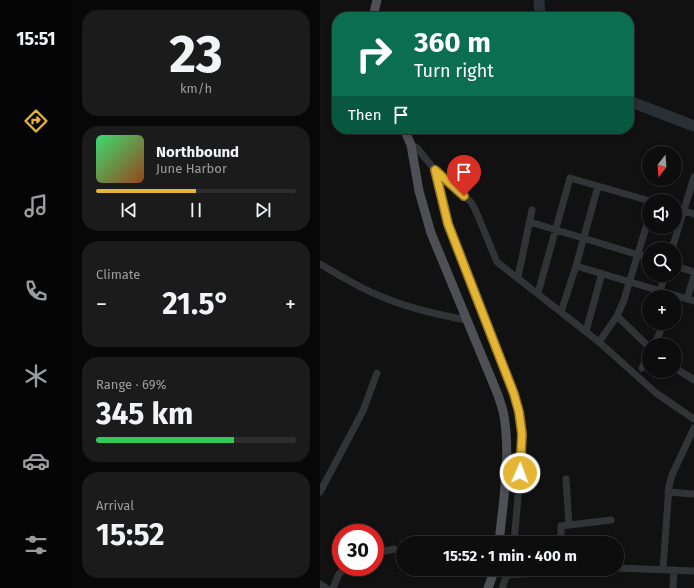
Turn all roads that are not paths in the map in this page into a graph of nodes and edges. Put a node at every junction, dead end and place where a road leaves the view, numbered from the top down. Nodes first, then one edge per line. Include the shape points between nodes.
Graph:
1 (377, 0) edge
2 (374, 12) edge
3 (406, 134) edge
4 (411, 145) junction
5 (435, 170) junction
6 (694, 177) edge
7 (598, 186) junction
8 (642, 199) edge
9 (532, 210) dead end
10 (684, 211) junction
11 (694, 214) edge
12 (530, 222) junction
13 (556, 230) junction
14 (644, 234) edge
15 (584, 238) junction
16 (674, 242) edge
17 (638, 255) junction
18 (642, 256) edge
19 (320, 264) edge
20 (576, 266) junction
21 (682, 268) edge
22 (694, 272) edge
23 (602, 274) junction
24 (694, 276) edge
25 (518, 277) junction
26 (630, 282) junction
27 (657, 290) edge
28 (538, 293) junction
29 (691, 300) edge
30 (561, 312) junction
31 (617, 316) junction
32 (466, 320) junction
33 (586, 331) junction
34 (660, 332) dead end
35 (657, 338) edge
36 (642, 340) edge
37 (600, 342) junction
38 (682, 372) edge
39 (377, 374) dead end
40 (694, 380) edge
41 (694, 410) edge
42 (692, 418) edge
43 (694, 428) edge
44 (566, 479) dead end
45 (320, 492) edge
46 (668, 492) junction
47 (694, 494) edge
48 (611, 520) dead end
49 (569, 525) junction
50 (500, 536) edge
51 (515, 536) edge
52 (561, 536) edge
53 (394, 549) dead end
54 (384, 551) edge
55 (624, 568) edge
56 (663, 569) junction
57 (674, 570) junction
58 (694, 571) edge
59 (337, 576) edge
60 (492, 576) edge
61 (506, 576) edge
62 (320, 584) edge
63 (326, 588) edge
64 (333, 588) edge
65 (488, 588) edge
66 (502, 588) edge
67 (673, 588) edge

1 - 2 main road
3 - 4 main road
4 - 5 street via 417,148
4 - 32 main road via 419,191 431,233
5 - 25 street via 470,202 497,262
5 - 51 street via 448,224 519,412 522,434
6 - 10 street
7 - 8 street
7 - 13 street via 570,178
7 - 15 street
9 - 12 street
10 - 11 street
10 - 16 street
12 - 13 street
12 - 25 street
13 - 15 street
13 - 28 street
14 - 17 street
15 - 17 street
15 - 20 street
17 - 18 street
17 - 26 street
19 - 32 street via 378,296 401,305
20 - 23 street
20 - 30 street
21 - 22 street
23 - 26 street
23 - 33 street
24 - 29 street
25 - 28 street
26 - 27 street
26 - 31 street
28 - 30 street
30 - 33 street
31 - 36 street
31 - 37 street
32 - 50 main road via 504,415 506,472
33 - 37 street
34 - 35 street
37 - 42 street via 656,393
38 - 40 street
39 - 45 street via 363,411
41 - 42 street
43 - 46 street via 672,475
44 - 49 street
46 - 47 street
46 - 56 street
48 - 49 street
49 - 52 street via 561,526
53 - 54 street
55 - 56 street
56 - 57 street
57 - 58 street
57 - 67 street
59 - 64 street
60 - 65 main road
61 - 66 street
62 - 63 street

